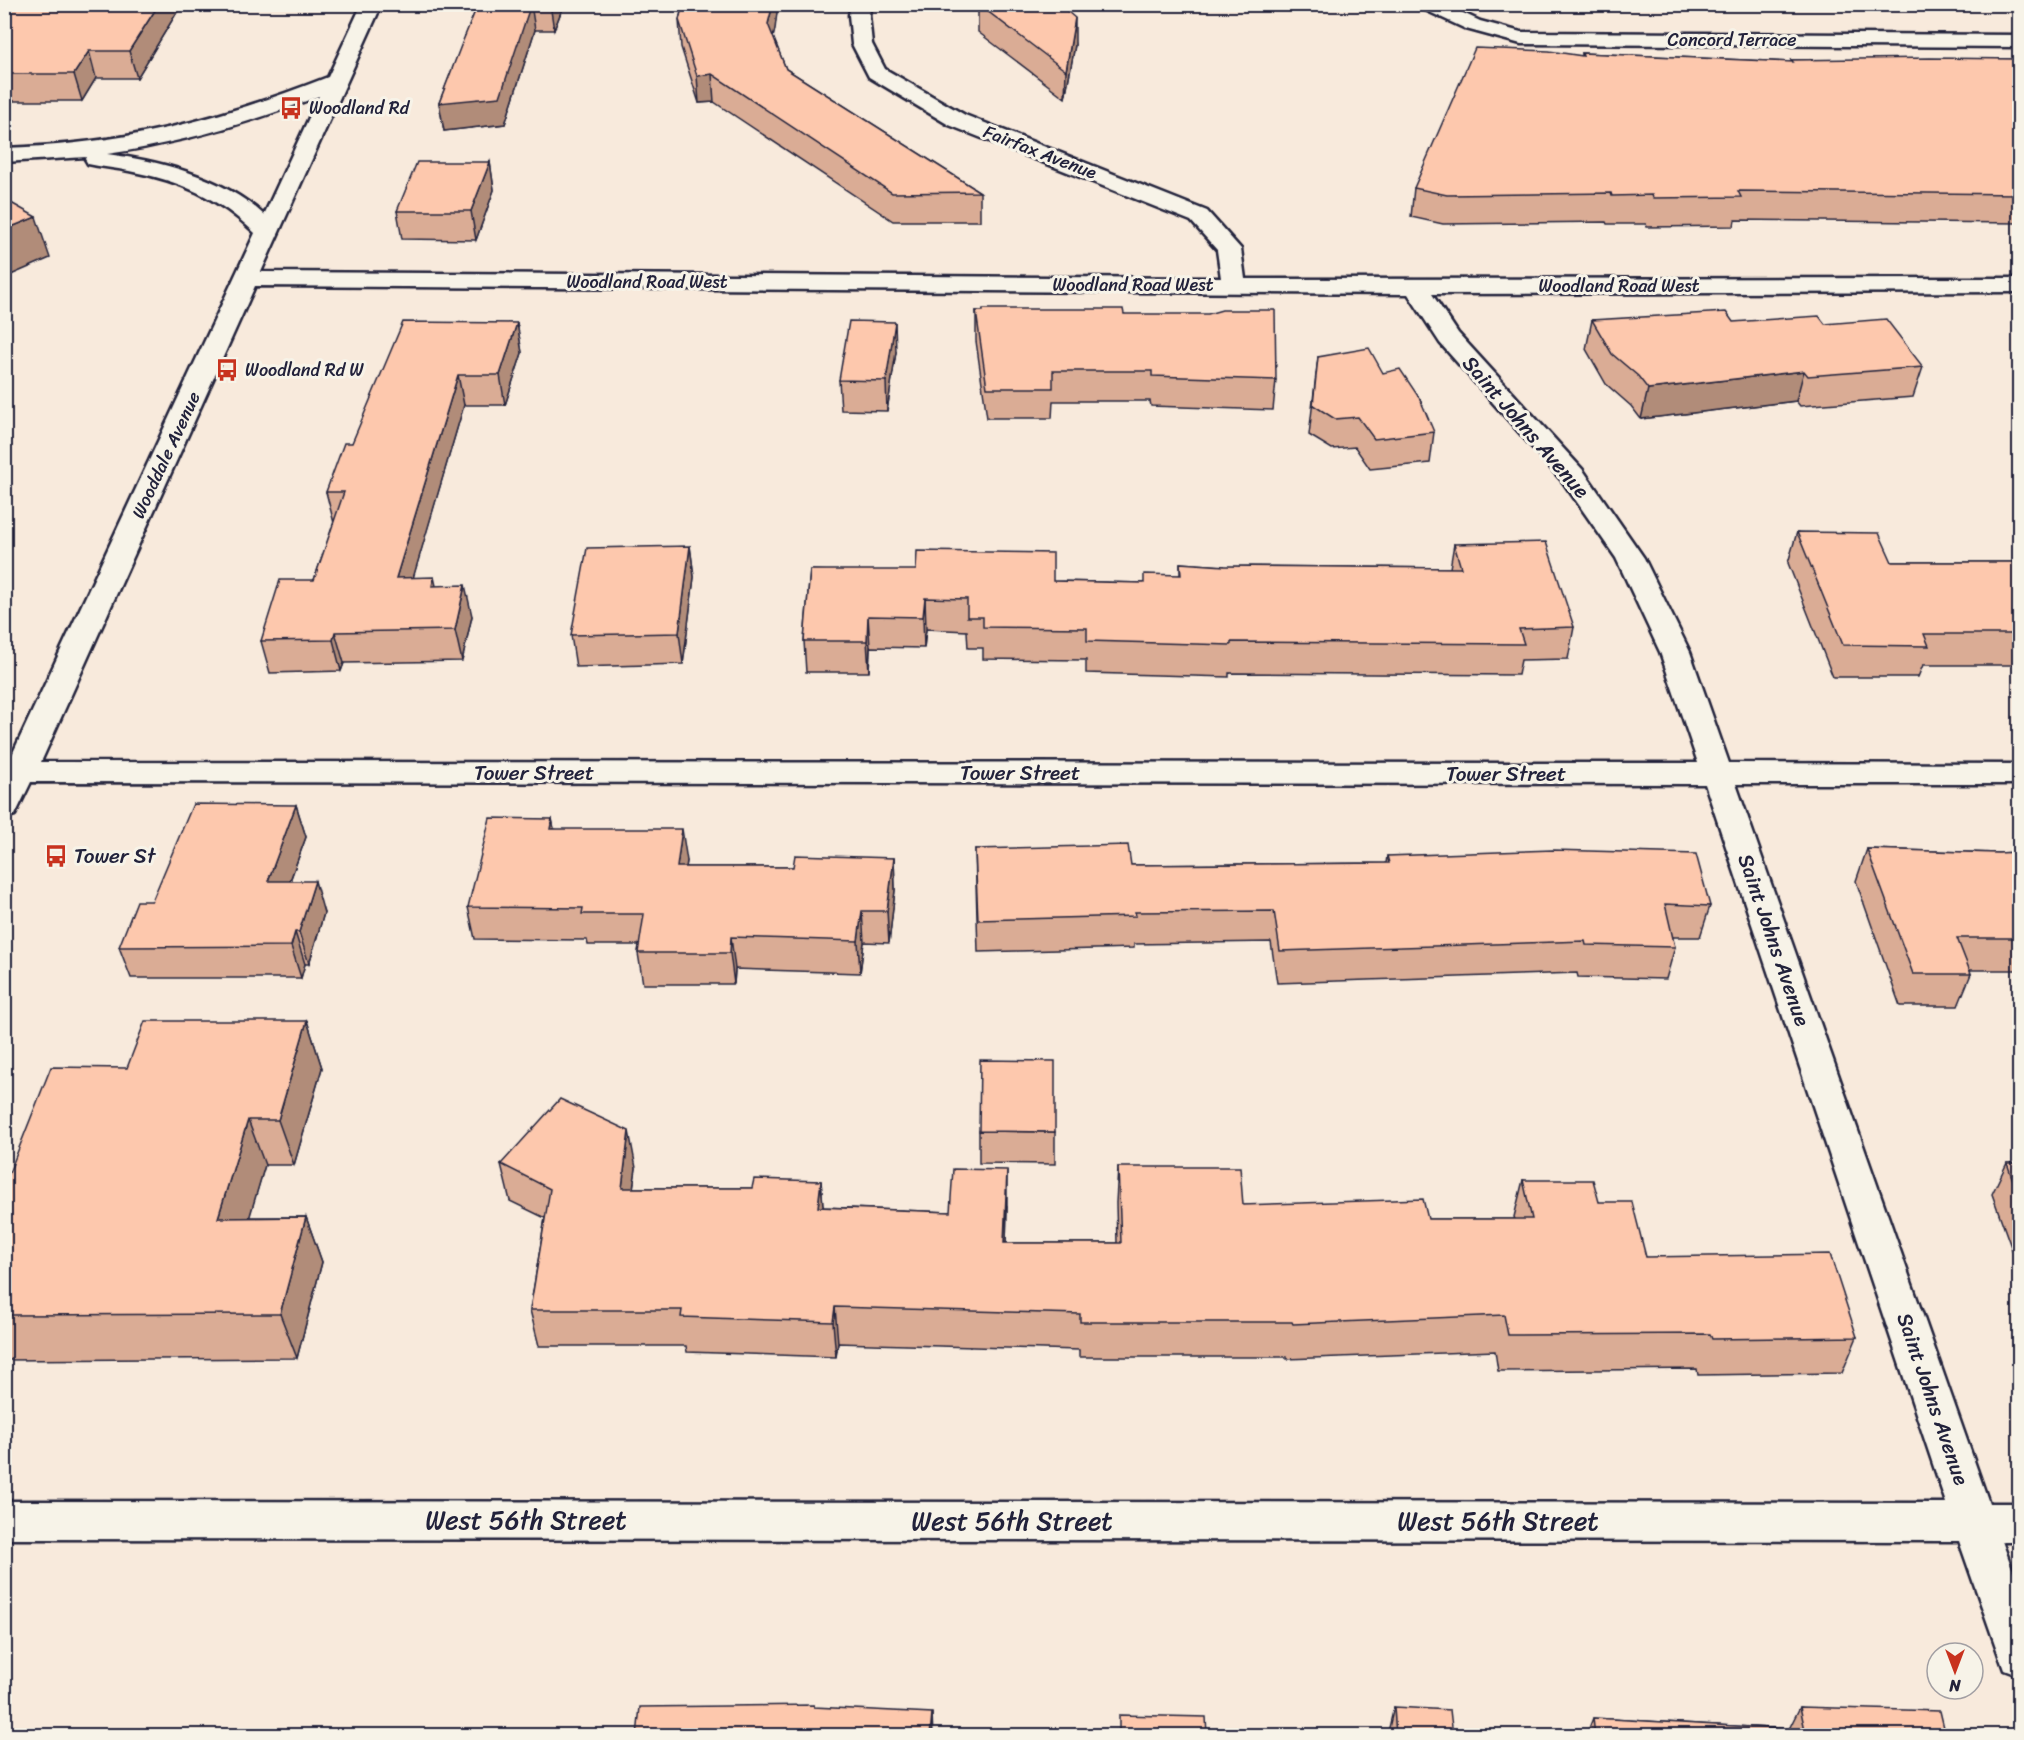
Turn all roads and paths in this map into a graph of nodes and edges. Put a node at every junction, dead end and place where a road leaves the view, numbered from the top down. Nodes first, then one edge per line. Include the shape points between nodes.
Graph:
1 (372, 4) edge
2 (861, 4) edge
3 (1428, 4) edge
4 (2019, 41) edge
5 (335, 81) junction
6 (58, 154) junction
7 (4, 155) edge
8 (268, 232) junction
9 (247, 279) junction
10 (2019, 285) edge
11 (1234, 286) junction
12 (1414, 287) junction
13 (20, 772) junction
14 (1717, 774) junction
15 (2019, 774) edge
16 (4, 807) edge
17 (4, 1520) edge
18 (1975, 1521) junction
19 (2019, 1521) edge
20 (2019, 1655) edge

1 - 5 street, Wooddale Avenue
2 - 11 street, Fairfax Avenue via 862,44 876,73 957,120 1199,216 1229,249
3 - 4 street, Concord Terrace via 1478,29 1521,38
5 - 6 street via 257,111 168,137
5 - 8 street, Wooddale Avenue
6 - 7 street
6 - 8 street via 130,163 180,178 231,200
8 - 9 street, Wooddale Avenue
9 - 11 street, Woodland Road West
9 - 13 street, Wooddale Avenue
10 - 12 street, Woodland Road West
11 - 12 street, Woodland Road West
12 - 14 street, Saint Johns Avenue via 1449,338 1573,476 1630,558 1675,652
13 - 14 street, Tower Street
13 - 16 street, Wooddale Avenue
14 - 15 street, Tower Street
14 - 18 street, Saint Johns Avenue
17 - 18 street, West 56th Street
18 - 19 street, West 56th Street
18 - 20 street, Saint Johns Avenue

